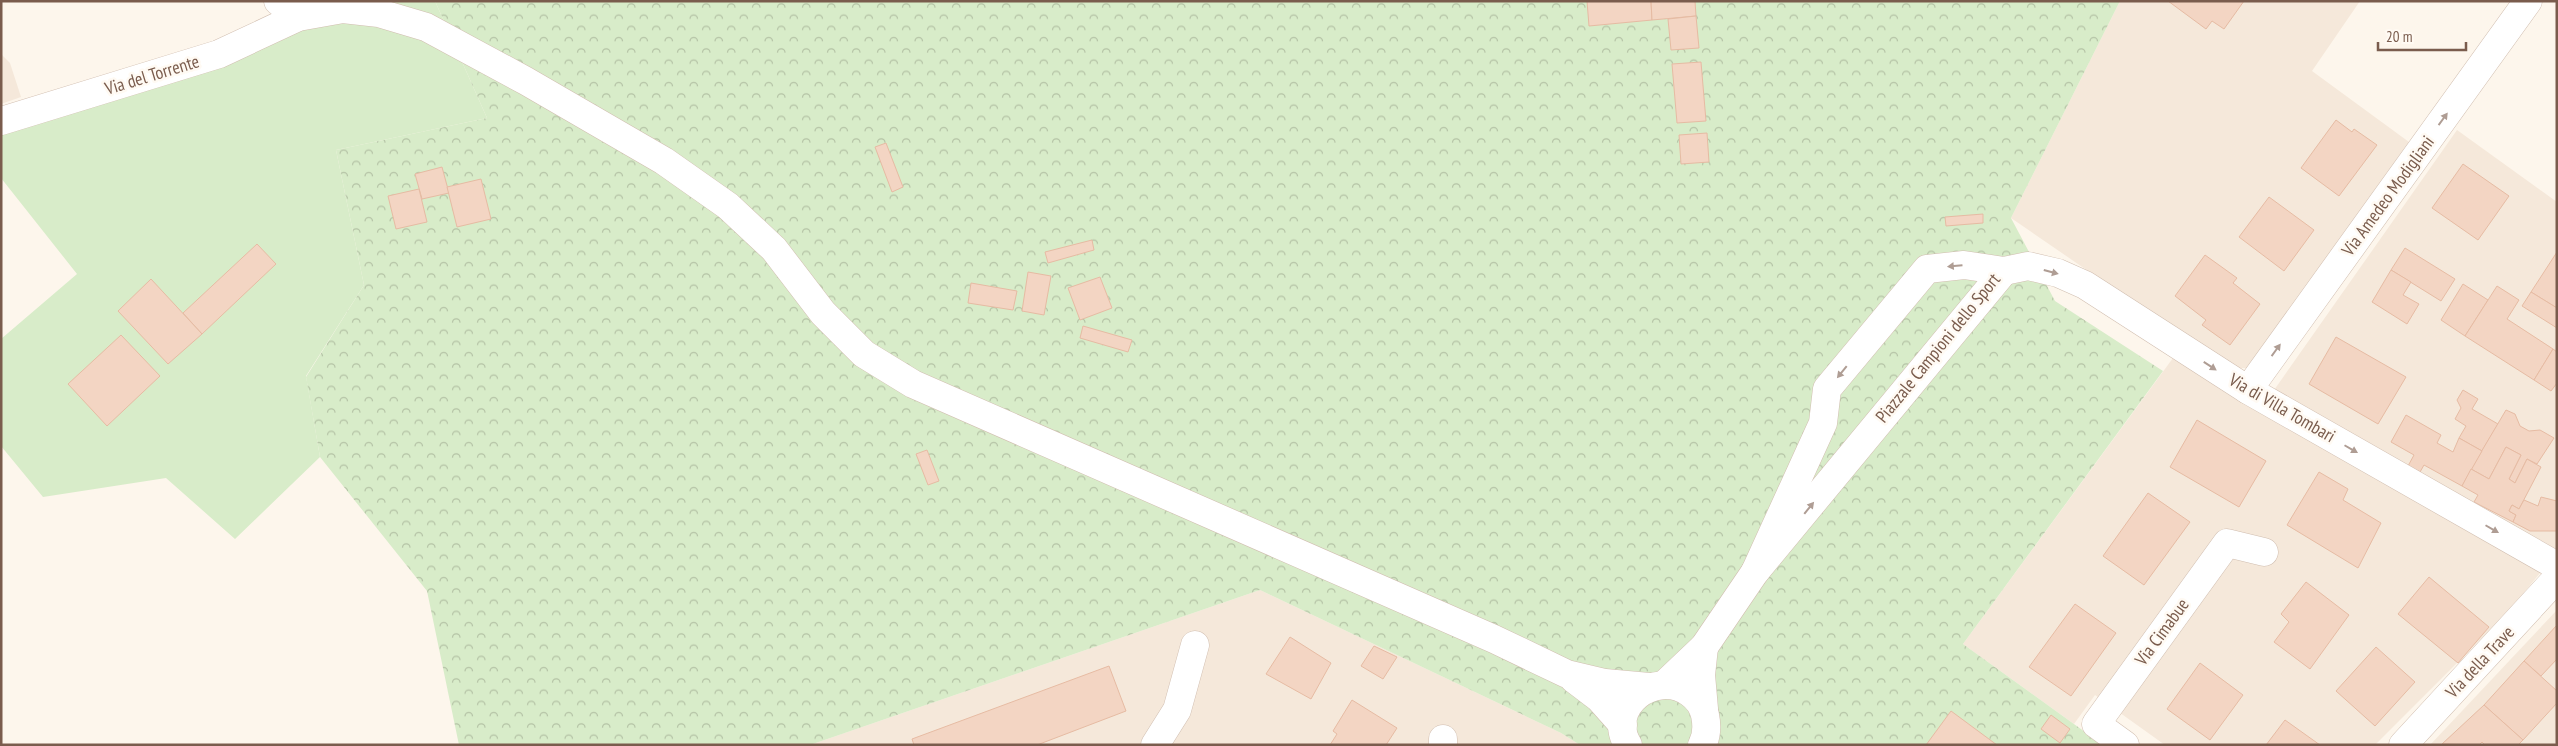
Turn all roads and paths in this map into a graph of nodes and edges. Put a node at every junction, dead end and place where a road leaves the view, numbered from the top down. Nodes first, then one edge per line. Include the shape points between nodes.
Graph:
1 (2528, 1) edge
2 (288, 9) edge
3 (1, 121) edge
4 (2004, 271) junction
5 (2248, 390) junction
6 (2264, 552) dead end
7 (2557, 566) edge
8 (1755, 572) junction
9 (2557, 578) edge
10 (1195, 645) dead end
11 (1704, 647) junction
12 (1567, 674) junction
13 (1657, 685) junction
14 (1704, 709) junction
15 (1625, 735) edge
16 (1155, 745) edge
17 (1702, 745) edge
18 (2125, 745) edge
19 (2403, 745) edge

5 -> 1 street, Via Amedeo Modigliani
2 - 3 street, Via del Torrente via 219,54
2 - 12 street, Via del Torrente via 379,13 426,28 526,80 664,161 728,206 774,249 823,313 864,354 912,384
4 -> 5 street, Via di Villa Tombari via 2028,266 2058,273 2085,285
8 -> 4 street, Piazzale Campioni dello Sport
4 -> 8 street, Piazzale Campioni dello Sport via 1964,266 1926,269 1827,390 1822,423
5 -> 7 street, Via di Villa Tombari
6 - 18 street, Via Cimabue via 2227,543 2113,700 2096,724
8 - 11 street
9 - 19 street, Via della Trave
10 - 16 street via 1177,710
11 - 13 street
11 - 14 street via 1701,675
12 - 13 street via 1605,684
12 - 15 street via 1599,698
13 - 14 street via 1681,687
13 - 15 street via 1635,696 1630,703 1626,710
14 - 17 street via 1707,726

